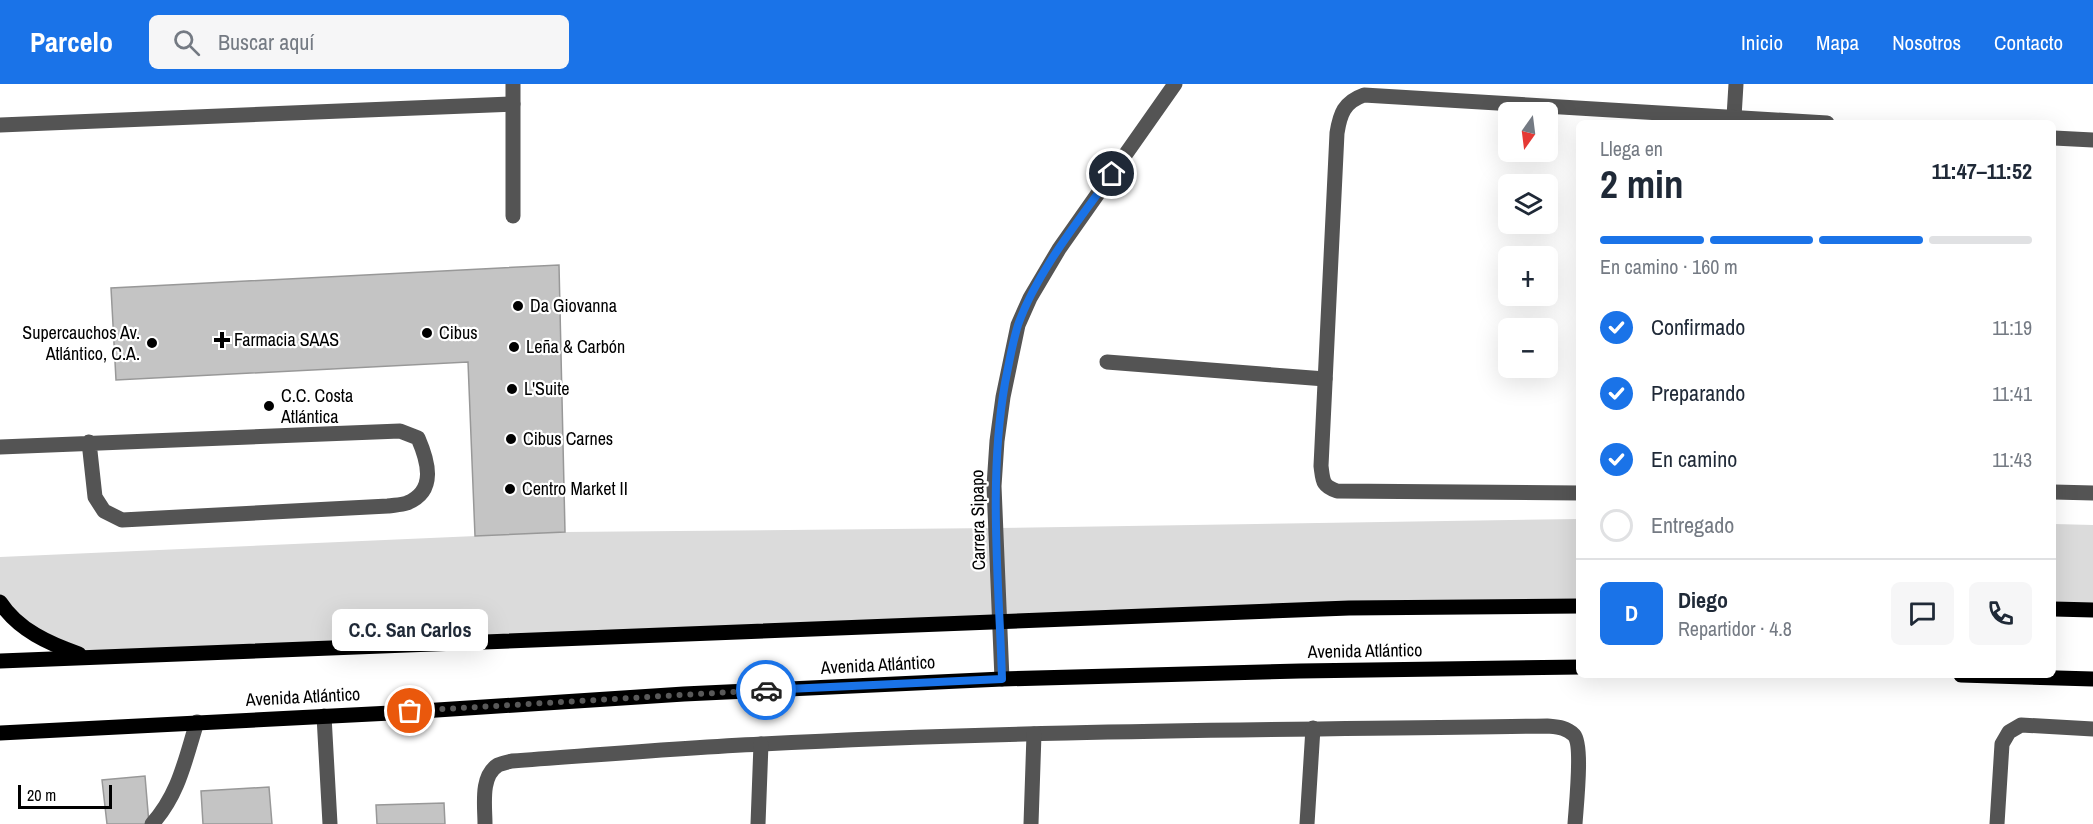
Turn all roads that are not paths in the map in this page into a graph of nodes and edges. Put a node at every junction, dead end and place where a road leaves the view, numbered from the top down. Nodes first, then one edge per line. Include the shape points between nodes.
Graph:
1 (513, 84) edge
2 (1174, 84) edge
3 (1736, 84) edge
4 (513, 104) junction
5 (1620, 117) edge
6 (1734, 117) junction
7 (1780, 120) edge
8 (0, 125) edge
9 (2056, 138) edge
10 (2093, 140) edge
11 (513, 216) dead end
12 (1107, 362) dead end
13 (1325, 379) junction
14 (89, 442) junction
15 (0, 447) edge
16 (2056, 492) edge
17 (1576, 493) edge
18 (2093, 493) edge
19 (0, 602) edge
20 (1576, 606) edge
21 (2056, 609) edge
22 (2093, 610) edge
23 (1000, 622) junction
24 (88, 657) junction
25 (0, 661) edge
26 (1576, 667) edge
27 (2056, 678) edge
28 (1002, 679) junction
29 (2093, 679) edge
30 (324, 716) junction
31 (197, 722) junction
32 (1313, 728) junction
33 (2093, 729) edge
34 (0, 733) edge
35 (1034, 734) junction
36 (761, 744) junction
37 (152, 824) edge
38 (330, 824) edge
39 (485, 824) edge
40 (758, 824) edge
41 (1031, 824) edge
42 (1307, 824) edge
43 (1575, 824) edge
44 (1997, 824) edge

1 - 4 street
2 - 23 street, Carrera Sipapo via 1059,249 1018,326 997,441 994,486
3 - 6 street
4 - 8 street
4 - 11 street
5 - 6 street
5 - 13 street via 1364,95 1353,99 1340,117 1337,133
6 - 7 street
9 - 10 street
12 - 13 street
13 - 17 street via 1321,466 1322,480 1328,488
14 - 14 street via 95,498 104,511 122,520 388,506 407,503 421,494 428,477 426,456 418,438 400,431
14 - 15 street
16 - 18 street
19 - 24 main road via 24,628 50,644
20 - 23 main road, Avenida Atlántico via 1349,608
21 - 22 main road
23 - 24 main road, Avenida Atlántico
23 - 28 street, Carrera Sipapo
24 - 25 main road, Avenida Atlántico
26 - 28 main road, Avenida Atlántico
27 - 29 main road
28 - 30 main road, Avenida Atlántico
30 - 31 main road, Avenida Atlántico
30 - 38 street
31 - 34 main road, Avenida Atlántico
31 - 37 street via 177,785 166,808
32 - 35 street
32 - 42 street
32 - 43 street via 1564,728 1575,736 1579,750
33 - 44 street via 2021,725 2009,732 2002,744
35 - 36 street
35 - 41 street
36 - 39 street via 499,764 487,781
36 - 40 street

